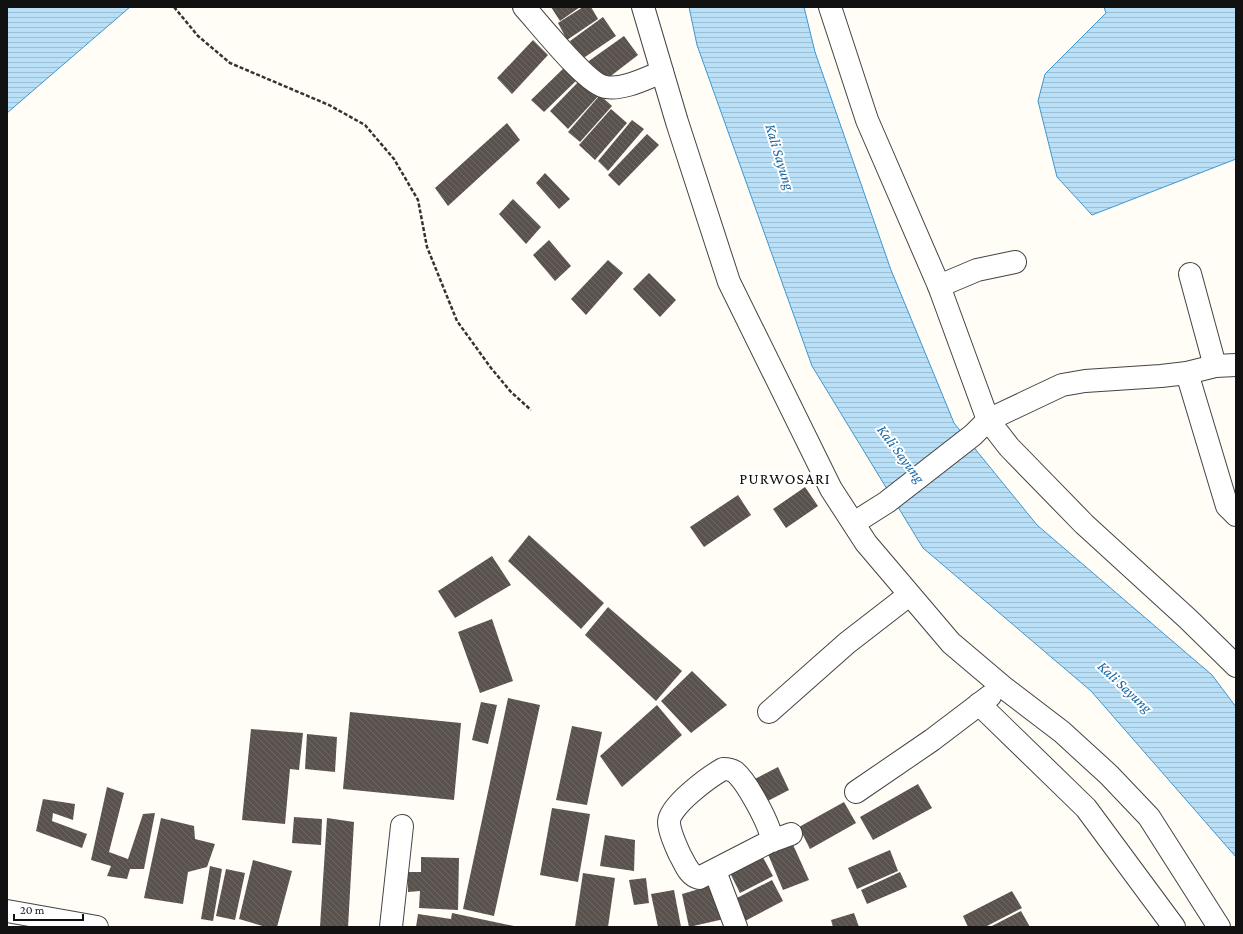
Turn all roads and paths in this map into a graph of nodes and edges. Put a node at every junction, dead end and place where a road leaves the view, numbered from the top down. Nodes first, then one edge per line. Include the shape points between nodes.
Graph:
1 (174, 7) edge
2 (524, 7) edge
3 (644, 7) edge
4 (830, 7) edge
5 (662, 72) junction
6 (1015, 262) dead end
7 (1190, 274) dead end
8 (939, 286) junction
9 (1226, 365) edge
10 (1187, 373) junction
11 (531, 410) dead end
12 (988, 420) junction
13 (1236, 514) edge
14 (854, 523) junction
15 (910, 595) junction
16 (1236, 665) edge
17 (1003, 687) junction
18 (979, 704) junction
19 (769, 712) dead end
20 (856, 792) dead end
21 (402, 826) dead end
22 (715, 871) junction
23 (7, 911) edge
24 (97, 927) edge
25 (391, 927) edge
26 (736, 927) edge
27 (1174, 927) edge
28 (1218, 927) edge

1 - 11 path via 198,36 230,63 330,105 365,125 394,158 418,200 427,247 457,321 491,368 511,392
2 - 5 street via 565,54 594,81 605,87 618,88
3 - 5 street
4 - 8 street via 867,120
5 - 14 street via 728,282 831,490
6 - 8 street via 978,270
7 - 9 street
8 - 12 street
9 - 10 street
10 - 12 street via 1062,385
10 - 13 street via 1227,506
12 - 14 street via 973,435 888,502
12 - 16 street via 1009,447 1084,524
14 - 15 street via 866,544
15 - 17 street via 951,643
15 - 19 street via 847,643
17 - 18 street
17 - 28 street via 1062,732 1109,775 1148,817
18 - 20 street
18 - 27 street via 1086,808
21 - 25 street
22 - 22 street via 781,837 769,828 744,782 736,773 723,769 678,804 669,822 678,850 690,873 699,878
22 - 26 street
23 - 24 street

